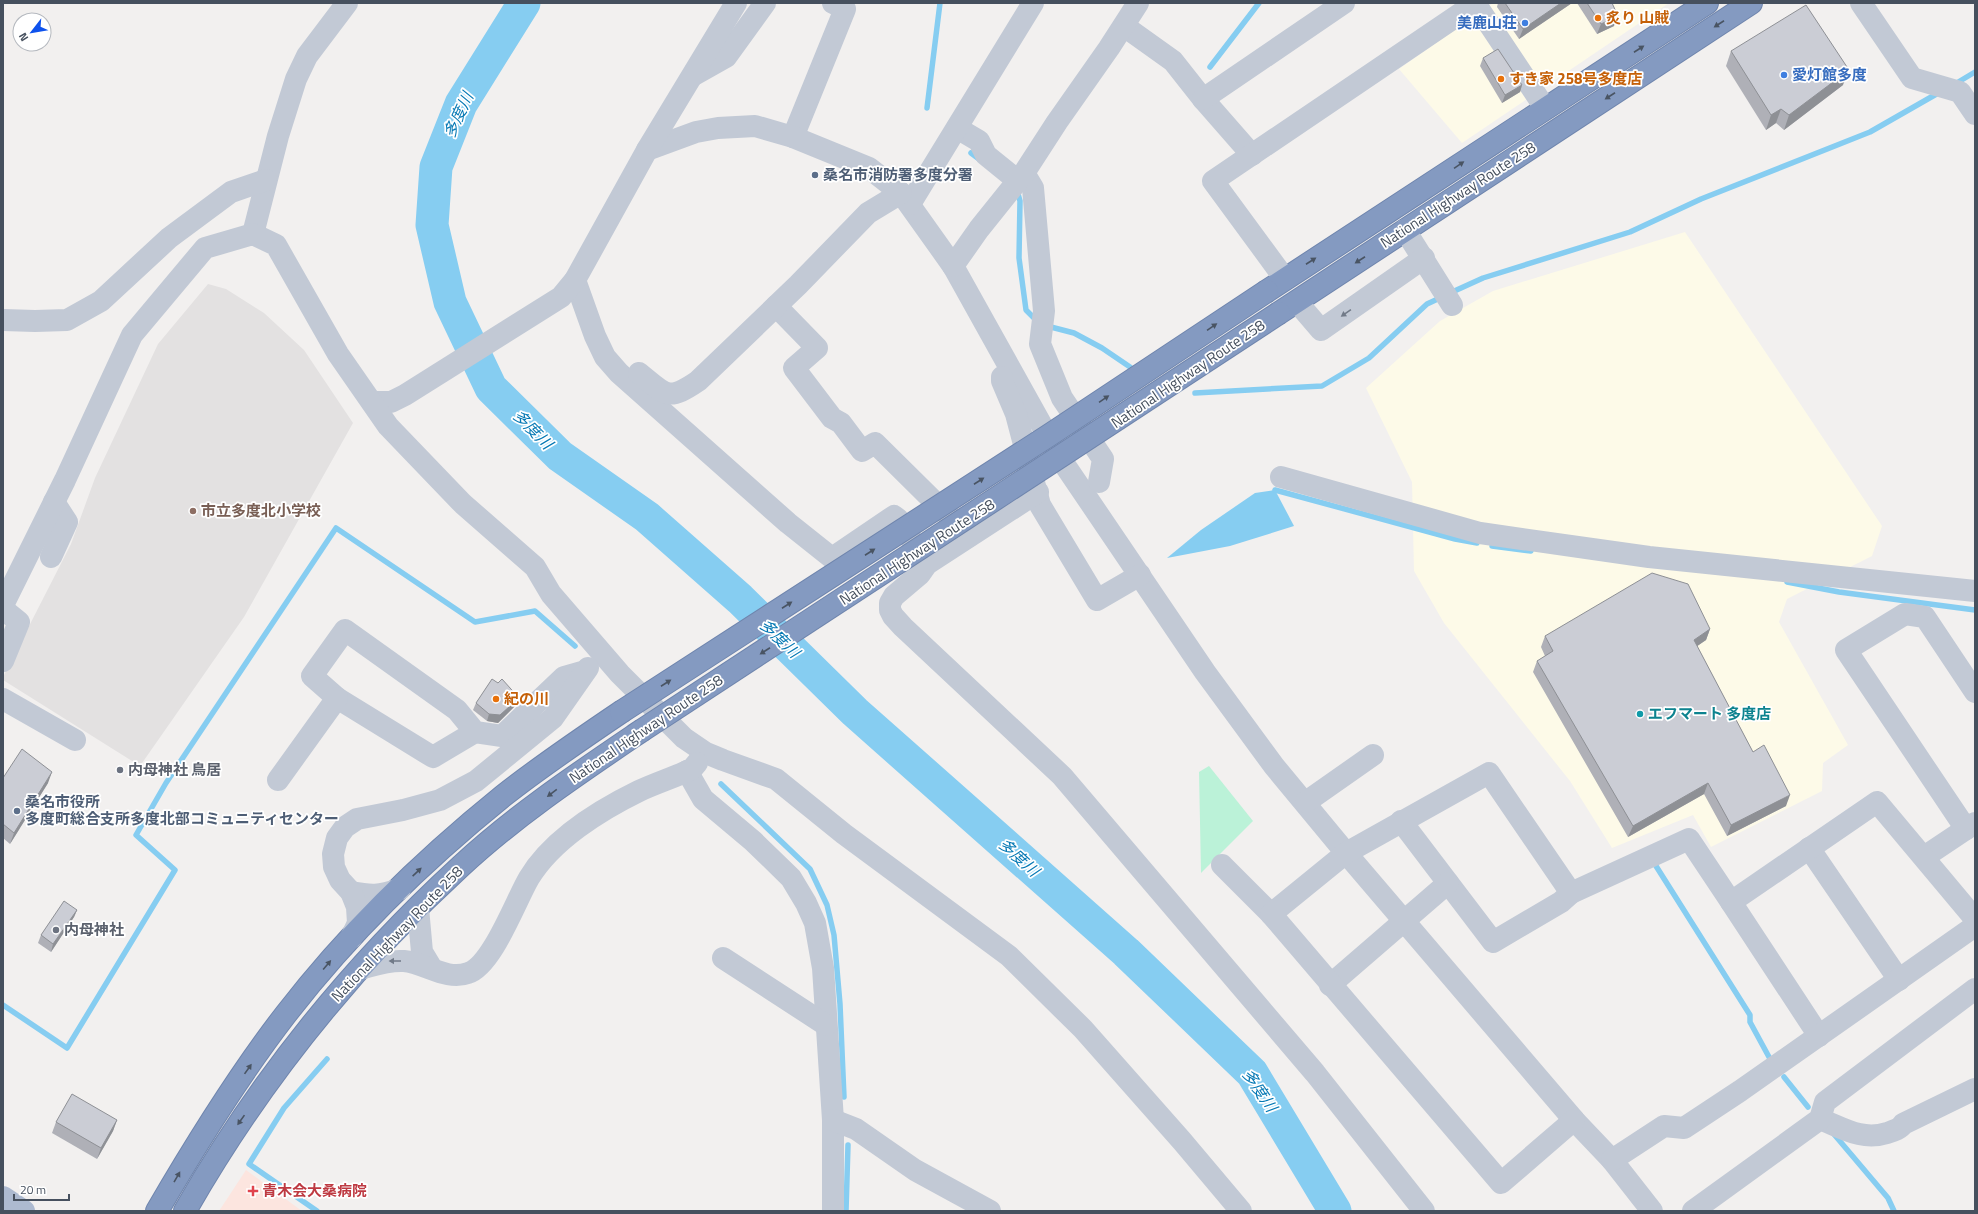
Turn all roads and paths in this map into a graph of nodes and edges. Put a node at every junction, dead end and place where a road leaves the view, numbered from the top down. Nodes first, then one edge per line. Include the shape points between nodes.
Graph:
1 (347, 3) edge
2 (736, 3) edge
3 (765, 3) edge
4 (833, 3) edge
5 (1033, 3) edge
6 (1138, 3) edge
7 (1344, 3) edge
8 (1475, 3) edge
9 (1707, 3) edge
10 (1751, 3) edge
11 (1861, 3) edge
12 (1124, 26) junction
13 (693, 75) junction
14 (1203, 100) junction
15 (1545, 108) junction
16 (1975, 114) edge
17 (957, 128) junction
18 (793, 137) junction
19 (647, 150) junction
20 (1252, 155) junction
21 (1021, 177) junction
22 (266, 180) junction
23 (906, 199) junction
24 (1405, 230) junction
25 (253, 234) junction
26 (1424, 258) junction
27 (952, 266) junction
28 (1285, 278) junction
29 (575, 280) junction
30 (1297, 302) junction
31 (1452, 305) dead end
32 (776, 306) junction
33 (3, 320) edge
34 (605, 357) junction
35 (1005, 362) junction
36 (372, 402) junction
37 (1048, 436) junction
38 (1060, 458) junction
39 (1281, 477) dead end
40 (1099, 482) dead end
41 (1038, 492) junction
42 (54, 502) junction
43 (970, 536) junction
44 (51, 557) dead end
45 (927, 564) junction
46 (1140, 575) junction
47 (1975, 592) edge
48 (3, 605) edge
49 (3, 609) edge
50 (601, 651) junction
51 (3, 661) edge
52 (585, 671) junction
53 (1975, 691) edge
54 (337, 698) junction
55 (3, 699) edge
56 (475, 732) junction
57 (75, 740) dead end
58 (706, 753) junction
59 (1373, 755) dead end
60 (687, 771) junction
61 (278, 780) dead end
62 (1306, 802) junction
63 (1401, 821) junction
64 (1971, 826) edge
65 (1809, 848) junction
66 (1346, 853) junction
67 (1924, 857) junction
68 (1222, 865) dead end
69 (1448, 883) junction
70 (400, 889) junction
71 (351, 892) junction
72 (1571, 893) junction
73 (1731, 902) junction
74 (418, 908) junction
75 (1271, 914) junction
76 (1975, 919) edge
77 (1405, 921) junction
78 (1975, 926) edge
79 (351, 938) junction
80 (723, 958) dead end
81 (431, 967) junction
82 (360, 969) junction
83 (1899, 980) junction
84 (1330, 985) junction
85 (1975, 989) edge
86 (826, 1026) junction
87 (1819, 1036) junction
88 (1975, 1089) edge
89 (833, 1120) junction
90 (1574, 1120) junction
91 (1820, 1120) junction
92 (1612, 1160) junction
93 (3, 1197) edge
94 (24, 1211) edge
95 (157, 1211) edge
96 (185, 1211) edge
97 (833, 1211) edge
98 (990, 1211) edge
99 (1240, 1211) edge
100 (1424, 1211) edge
101 (1652, 1211) edge
102 (1693, 1211) edge

1 - 22 street via 307,56 296,79
2 - 13 street
3 - 13 street via 726,57
4 - 18 street via 845,9
5 - 17 street
6 - 12 street
7 - 14 street
8 - 15 street
8 - 20 street
15 -> 9 highway, National Highway Route 258
10 -> 24 highway, National Highway Route 258
11 - 16 street via 1912,78 1960,92
12 - 14 street via 1173,61
12 - 21 street
13 - 19 street
14 - 20 street
28 -> 15 highway, National Highway Route 258
17 - 21 street via 979,141 986,155
17 - 23 street
18 - 19 street via 756,126 732,126 696,132
18 - 23 street via 869,168
19 - 29 street
20 - 28 street via 1213,181
21 - 27 street
21 - 40 street via 1033,188 1044,311 1040,344 1062,398 1103,459
22 - 25 street
22 - 33 street via 231,192 169,238 101,300 67,320
23 - 27 street
23 - 32 street via 868,214
24 - 26 street
24 -> 30 highway, National Highway Route 258
25 - 36 street via 276,245 338,354
25 - 42 street via 206,248 132,335
26 -> 30 street via 1321,330
26 - 31 street
27 - 35 street
37 -> 28 highway, National Highway Route 258, bridge
29 - 34 street
29 - 36 street via 561,297 405,395 391,402
30 - 38 highway, National Highway Route 258, bridge
32 - 34 street via 698,381 676,394 661,391 616,354
32 - 43 street via 817,348 794,368 832,418 841,423 862,450 875,443
34 - 45 street via 620,374 677,425 788,523 832,558 894,516
35 - 37 street
35 - 41 street via 1002,381 1016,414
36 - 50 street via 388,426 416,457 463,504 535,567 551,594
37 - 38 street
70 -> 37 highway, National Highway Route 258, bridge via 502,797 548,762 621,712
38 - 46 street
38 -> 74 highway, National Highway Route 258, bridge via 573,777 462,865
39 - 47 street via 1480,533 1649,557
41 - 43 street
41 - 46 street via 1040,505 1097,600
42 - 44 street via 67,522
42 - 48 street
43 - 45 street
45 - 100 street via 920,574 894,596 890,603 893,616 1062,776 1315,1073
46 - 62 street via 1205,672 1274,766
49 - 51 street via 19,622
50 - 52 street
50 - 58 street via 620,674 684,738
52 - 56 street via 564,677 502,736
52 - 71 street via 553,718 476,781 440,800 362,818 345,827 337,838 333,854 334,867 340,880
53 - 64 street via 1925,618 1905,614 1846,650
54 - 56 street via 433,757
54 - 56 street via 312,676 345,630 457,710
54 - 61 street
55 - 57 street
58 - 60 street
58 - 99 street via 776,779 844,834 1009,956 1083,1029
59 - 62 street
60 - 81 street via 639,791 582,823 538,863 486,960 469,973 446,974
60 - 86 street via 703,799 779,865 791,878 806,903 816,923 823,968
62 - 66 street
63 - 66 street
63 - 69 street
63 - 72 street via 1489,773
64 - 67 street
65 - 67 street via 1877,802
65 - 73 street
65 - 83 street
66 - 75 street
66 - 77 street
67 - 76 street
68 - 75 street
69 - 72 street via 1493,942 1561,902
69 - 77 street
70 - 71 street via 380,895
70 - 79 highway, National Highway Route 258
71 - 79 street via 357,907 358,923
72 - 73 street via 1689,839
73 - 87 street
74 - 81 street via 422,952
74 - 82 highway, National Highway Route 258
75 - 84 street
77 - 84 street
77 - 90 street
78 - 83 street
95 -> 79 highway, National Highway Route 258 via 191,1153 285,1015
80 - 86 street
81 -> 82 street via 405,961 386,961
82 -> 96 highway, National Highway Route 258 via 305,1032 261,1092 216,1156
83 - 87 street
84 - 90 street via 1501,1183
85 - 91 street via 1825,1102
86 - 89 street
87 - 92 street via 1684,1128 1664,1126
88 - 91 street via 1903,1124 1894,1131 1881,1135 1865,1136 1848,1132
89 - 97 street
89 - 98 street via 856,1129 915,1170
90 - 92 street
91 - 102 street
92 - 101 street
93 - 94 main road

